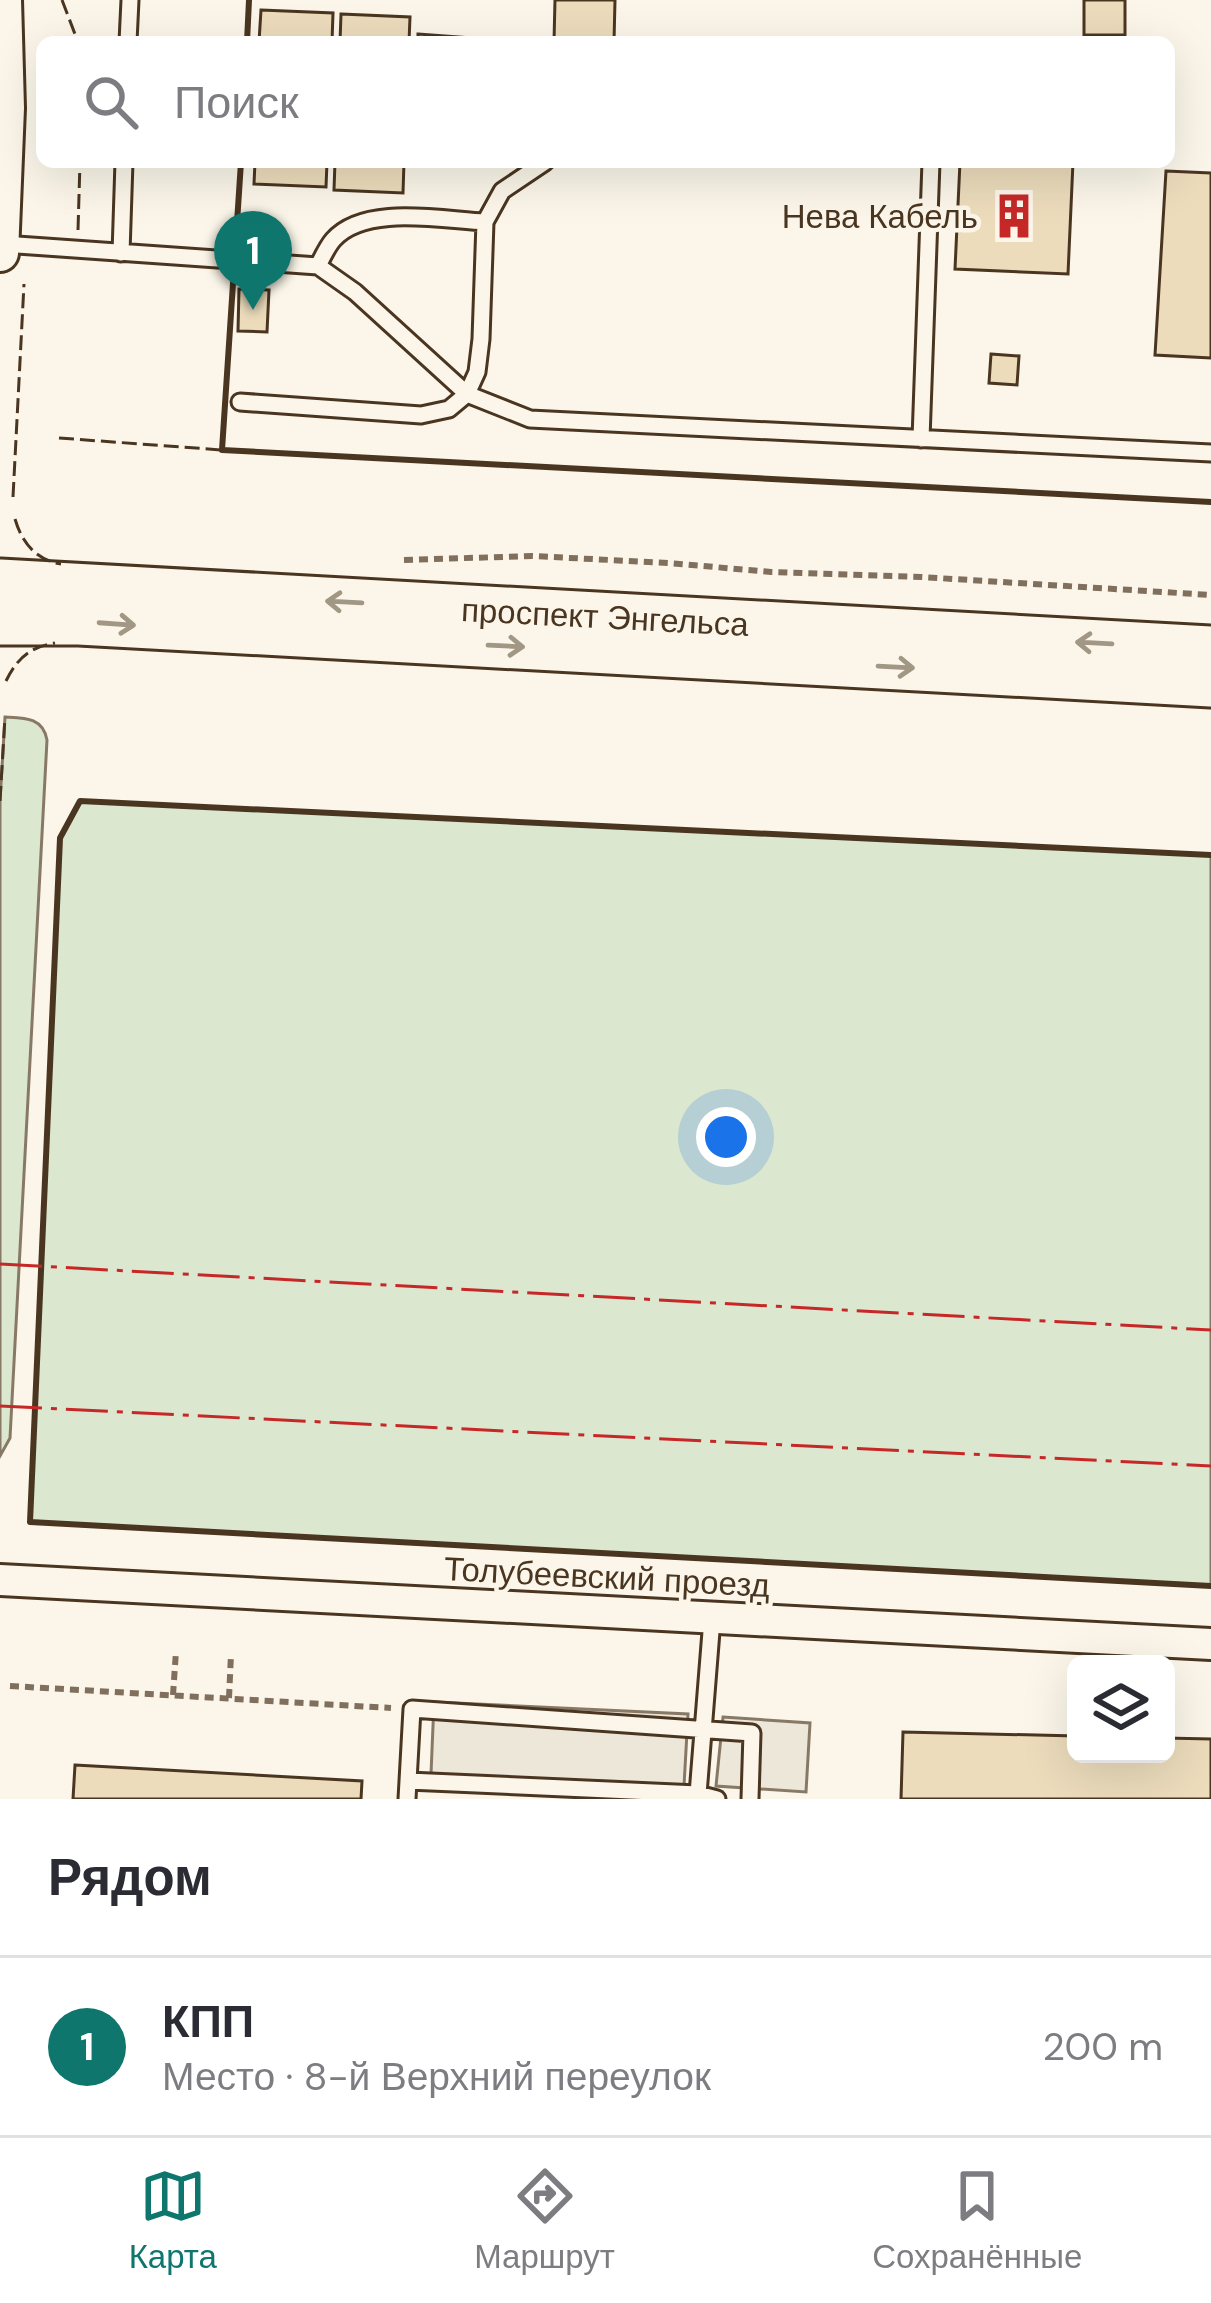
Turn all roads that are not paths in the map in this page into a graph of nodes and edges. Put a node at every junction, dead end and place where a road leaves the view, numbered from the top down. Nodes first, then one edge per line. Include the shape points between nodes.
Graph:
1 (3, 0) edge
2 (130, 0) edge
3 (128, 36) edge
4 (124, 168) edge
5 (535, 168) edge
6 (931, 168) edge
7 (485, 222) junction
8 (0, 244) edge
9 (0, 253) edge
10 (121, 253) junction
11 (318, 266) junction
12 (467, 394) junction
13 (240, 402) dead end
14 (921, 439) junction
15 (1211, 453) edge
16 (0, 582) edge
17 (0, 622) edge
18 (1211, 649) edge
19 (1211, 684) edge
20 (0, 1580) edge
21 (712, 1619) junction
22 (1211, 1644) edge
23 (704, 1729) junction
24 (408, 1780) junction
25 (698, 1794) junction
26 (407, 1799) edge
27 (717, 1799) edge
28 (750, 1799) edge

1 - 8 street
2 - 3 lane
4 - 10 lane
5 - 7 lane via 502,191
6 - 14 lane
7 - 11 lane via 382,217 355,224
7 - 12 lane via 481,339
8 - 9 street
8 - 10 lane
10 - 11 lane
11 - 12 lane
12 - 13 lane via 449,409 421,415
12 - 14 lane via 530,419
14 - 15 lane
18 -> 16 main road, проспект Энгельса
17 -> 19 main road, проспект Энгельса
20 - 21 street, Толубеевский проезд
21 - 22 street, Толубеевский проезд
21 - 23 lane
23 - 24 lane via 412,1709
23 - 25 lane
23 - 28 lane via 752,1733
24 - 25 lane
24 - 26 lane
25 - 27 lane

